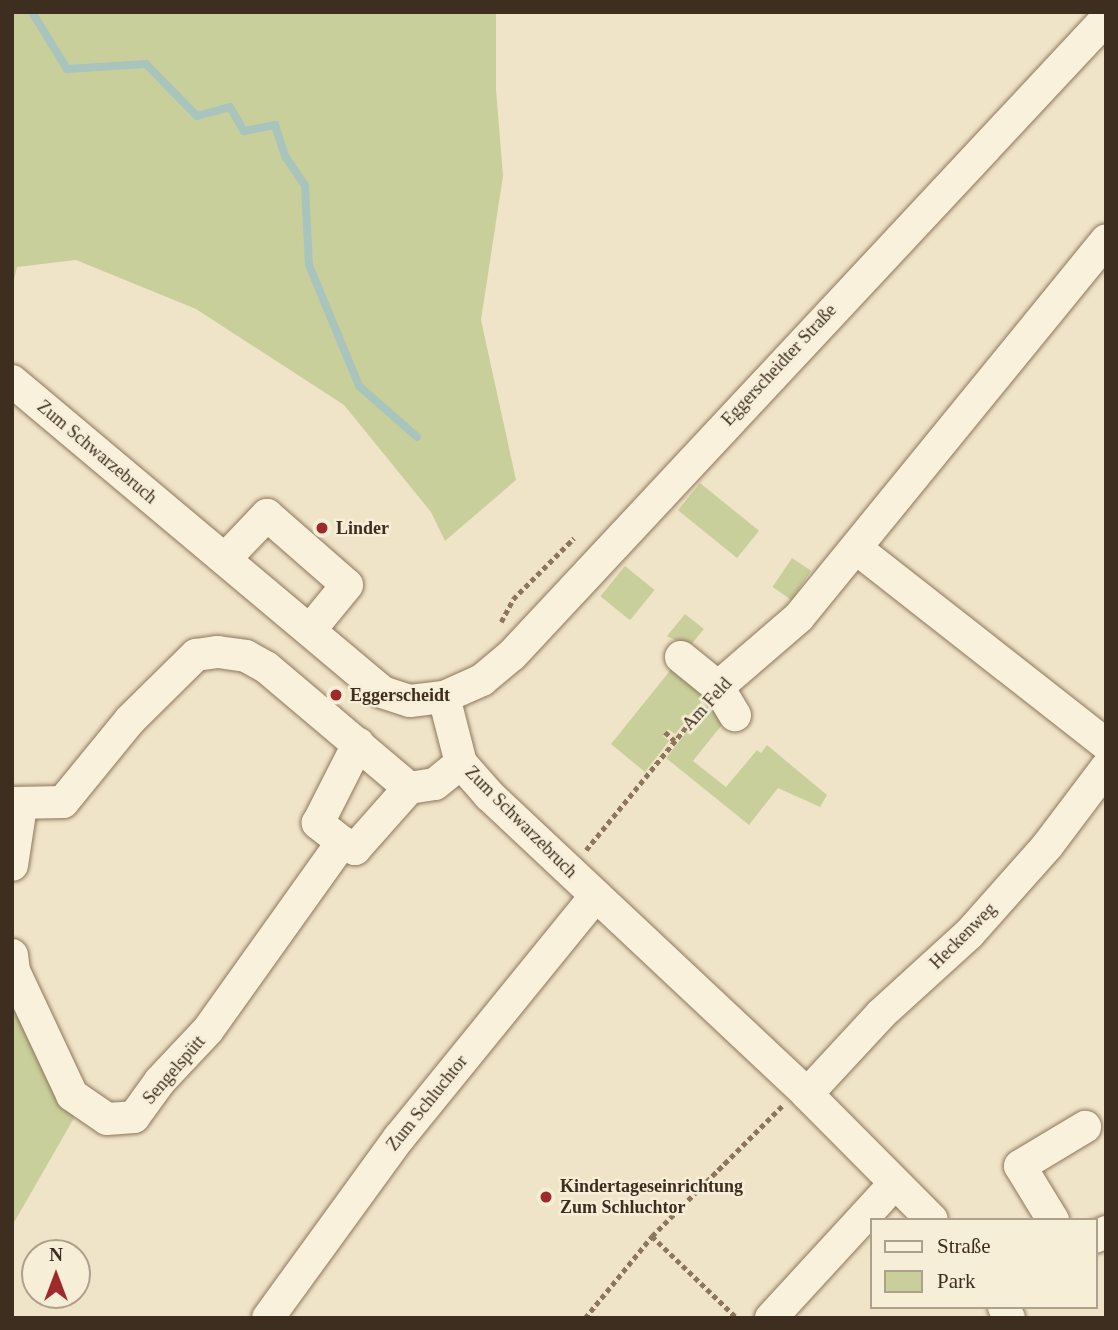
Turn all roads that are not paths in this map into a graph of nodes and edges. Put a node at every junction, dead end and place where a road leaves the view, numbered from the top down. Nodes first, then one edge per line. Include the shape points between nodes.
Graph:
1 (1106, 19) edge
2 (1106, 240) edge
3 (12, 381) edge
4 (857, 550) junction
5 (225, 559) junction
6 (310, 630) junction
7 (681, 657) dead end
8 (718, 687) junction
9 (444, 697) junction
10 (735, 715) dead end
11 (358, 744) junction
12 (1106, 744) edge
13 (461, 763) junction
14 (1106, 768) edge
15 (409, 788) junction
16 (17, 804) edge
17 (342, 842) junction
18 (12, 865) edge
19 (596, 896) junction
20 (12, 955) edge
21 (804, 1091) junction
22 (1085, 1127) dead end
23 (895, 1183) junction
24 (930, 1218) edge
25 (1052, 1218) edge
26 (268, 1318) edge
27 (771, 1318) edge

1 - 9 street, Eggerscheidter Straße via 512,655 482,680
2 - 4 street, Am Feld
3 - 5 street, Zum Schwarzebruch
4 - 8 street, Am Feld via 799,617
4 - 12 street
5 - 6 street, Zum Schwarzebruch
5 - 6 street via 267,515 347,585
6 - 9 street, Zum Schwarzebruch via 382,692 410,701
7 - 8 street
8 - 10 street
9 - 13 street, Zum Schwarzebruch
11 - 15 street
11 - 16 street via 246,656 195,655 130,720 63,802
11 - 17 street via 318,823
13 - 15 street via 435,784
13 - 19 street, Zum Schwarzebruch
14 - 21 street, Heckenweg via 1048,845 969,934
15 - 17 street via 355,849
16 - 18 street
17 - 20 street, Sengelspütt via 208,1030 160,1081 134,1117 107,1119 72,1095 14,971
19 - 21 street, Zum Schwarzebruch
19 - 26 street, Zum Schluchtor via 399,1138
21 - 23 street, Zum Schwarzebruch
22 - 25 street via 1020,1166
23 - 24 street, Zum Schwarzebruch
23 - 27 street

